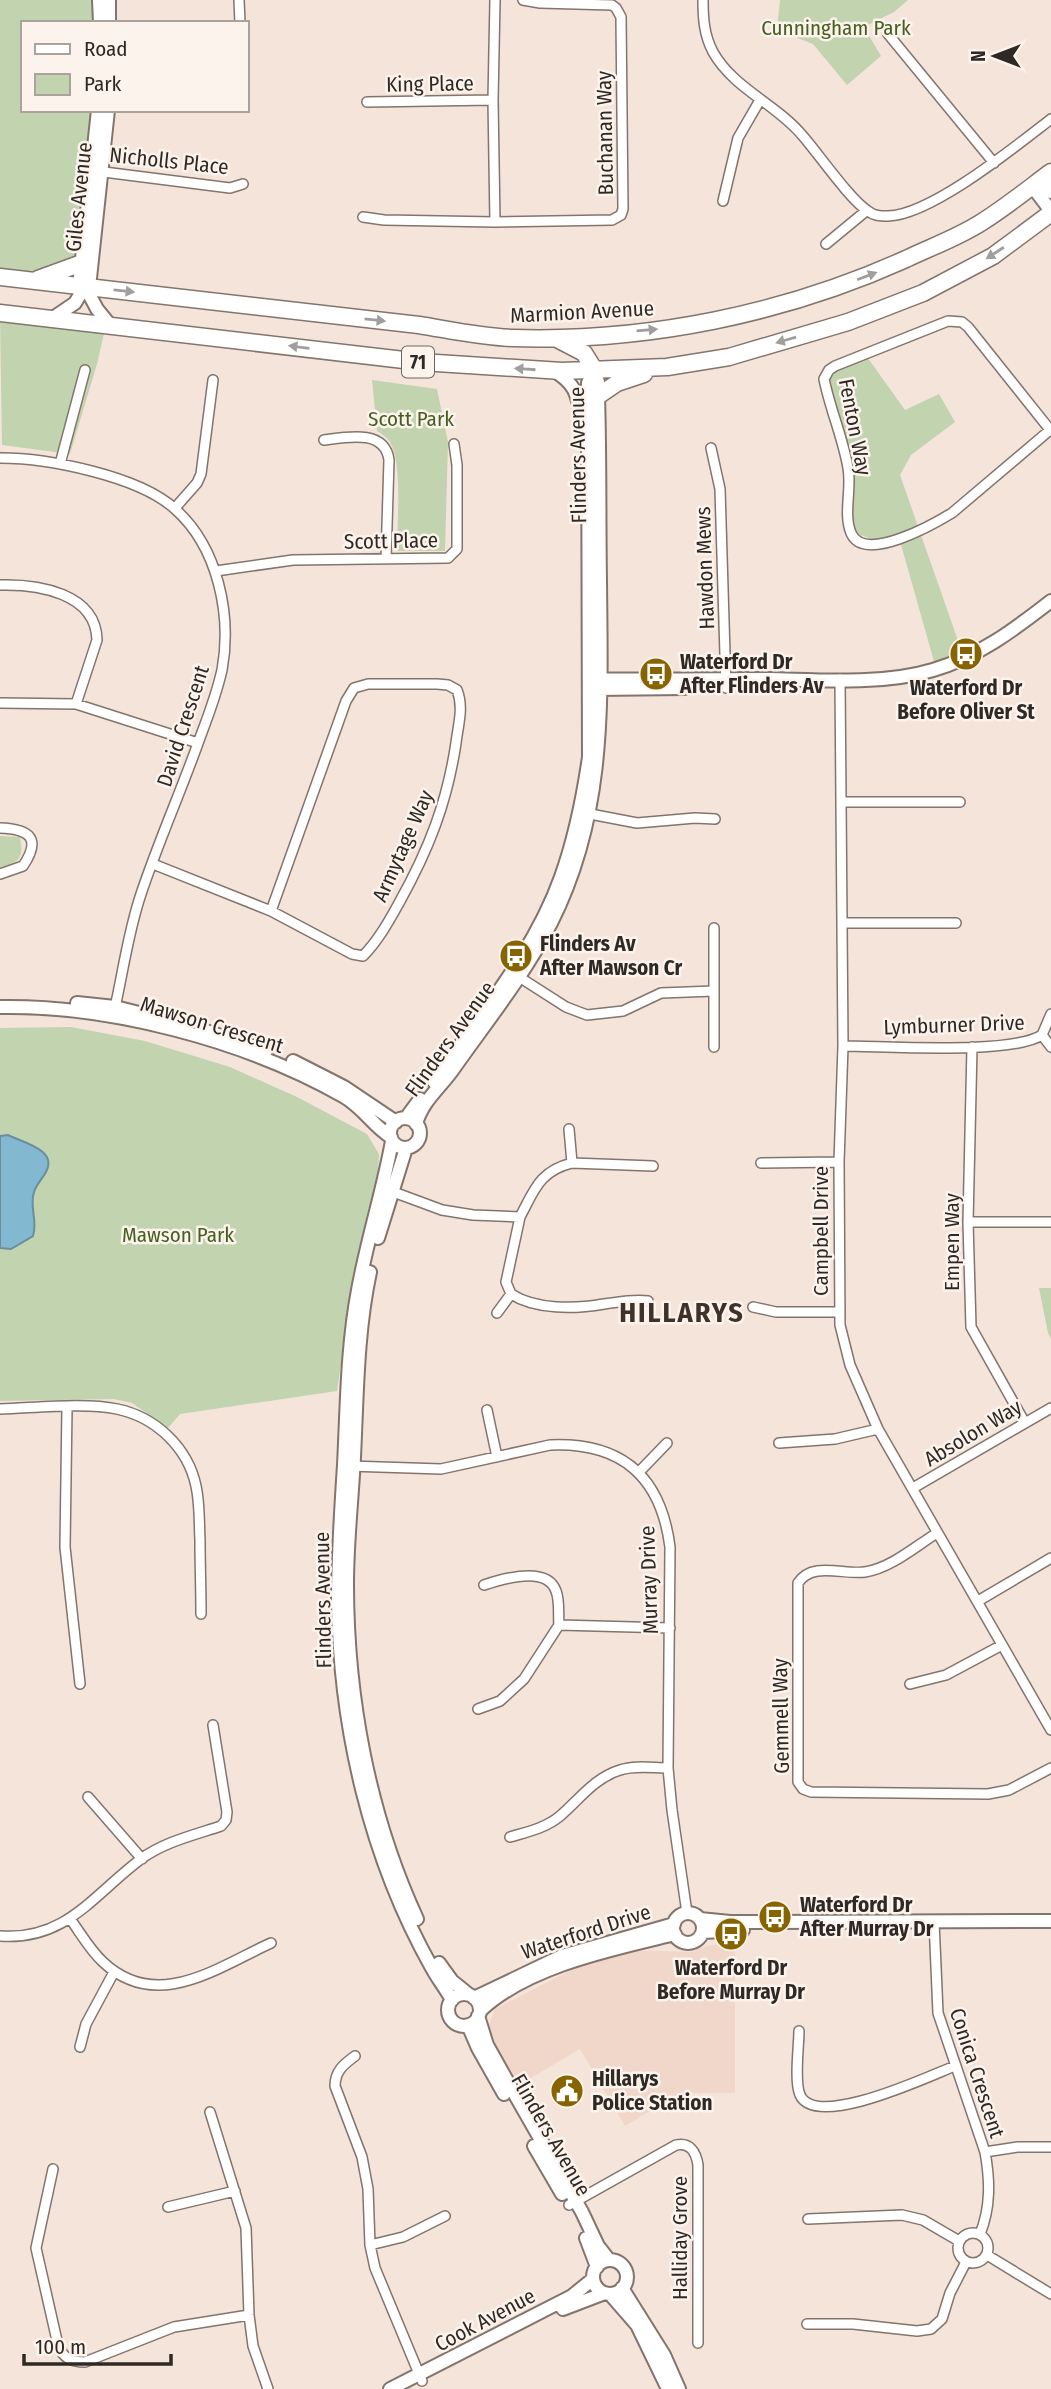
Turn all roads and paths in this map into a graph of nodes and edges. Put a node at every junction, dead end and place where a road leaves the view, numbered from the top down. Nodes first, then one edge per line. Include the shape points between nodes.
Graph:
1 (99, 0) edge
2 (109, 0) edge
3 (239, 0) edge
4 (495, 0) edge
5 (523, 0) edge
6 (703, 0) edge
7 (100, 21) edge
8 (109, 21) edge
9 (240, 21) edge
10 (888, 34) dead end
11 (493, 100) junction
12 (760, 100) junction
13 (367, 102) dead end
14 (98, 112) edge
15 (108, 112) edge
16 (1051, 119) edge
17 (993, 163) junction
18 (97, 171) junction
19 (1044, 182) edge
20 (243, 184) dead end
21 (723, 201) dead end
22 (866, 211) junction
23 (1051, 212) edge
24 (363, 217) dead end
25 (495, 222) junction
26 (826, 244) dead end
27 (82, 264) junction
28 (0, 277) edge
29 (32, 281) junction
30 (84, 287) junction
31 (0, 313) edge
32 (53, 318) junction
33 (110, 325) junction
34 (612, 334) junction
35 (555, 338) junction
36 (667, 367) junction
37 (594, 369) junction
38 (85, 370) dead end
39 (553, 370) junction
40 (213, 380) dead end
41 (598, 396) junction
42 (1051, 431) edge
43 (324, 440) dead end
44 (454, 444) dead end
45 (711, 447) dead end
46 (0, 458) edge
47 (60, 464) junction
48 (589, 497) junction
49 (175, 508) junction
50 (386, 559) junction
51 (216, 571) junction
52 (0, 585) edge
53 (1051, 601) edge
54 (1051, 611) edge
55 (840, 683) junction
56 (595, 684) junction
57 (726, 684) junction
58 (0, 702) edge
59 (76, 704) junction
60 (198, 743) junction
61 (842, 802) junction
62 (960, 802) dead end
63 (584, 813) junction
64 (715, 819) dead end
65 (0, 828) edge
66 (153, 864) junction
67 (0, 874) edge
68 (271, 911) junction
69 (842, 923) junction
70 (957, 923) dead end
71 (714, 928) dead end
72 (516, 974) junction
73 (714, 991) junction
74 (0, 999) edge
75 (0, 1007) edge
76 (114, 1012) junction
77 (1051, 1014) edge
78 (1042, 1035) junction
79 (843, 1046) junction
80 (972, 1046) junction
81 (714, 1047) dead end
82 (1051, 1047) edge
83 (406, 1121) junction
84 (569, 1129) dead end
85 (392, 1139) junction
86 (406, 1148) junction
87 (839, 1162) junction
88 (572, 1163) junction
89 (761, 1163) dead end
90 (653, 1166) dead end
91 (387, 1190) junction
92 (520, 1217) junction
93 (968, 1222) junction
94 (1051, 1222) edge
95 (511, 1294) junction
96 (648, 1301) dead end
97 (753, 1307) dead end
98 (839, 1312) junction
99 (497, 1313) dead end
100 (67, 1408) junction
101 (1051, 1408) edge
102 (0, 1409) edge
103 (487, 1410) dead end
104 (1025, 1423) junction
105 (878, 1429) junction
106 (667, 1443) dead end
107 (779, 1443) dead end
108 (497, 1457) junction
109 (348, 1466) junction
110 (639, 1472) junction
111 (913, 1488) junction
112 (937, 1533) junction
113 (1051, 1558) edge
114 (484, 1585) dead end
115 (978, 1601) junction
116 (201, 1614) dead end
117 (559, 1625) junction
118 (670, 1628) junction
119 (1002, 1646) junction
120 (80, 1684) dead end
121 (910, 1684) dead end
122 (478, 1709) dead end
123 (213, 1724) dead end
124 (1051, 1730) edge
125 (668, 1768) junction
126 (1051, 1768) edge
127 (88, 1797) dead end
128 (510, 1837) dead end
129 (142, 1858) junction
130 (687, 1913) junction
131 (71, 1920) junction
132 (1051, 1921) edge
133 (702, 1925) junction
134 (934, 1925) junction
135 (674, 1929) junction
136 (1051, 1929) edge
137 (0, 1936) edge
138 (271, 1943) dead end
139 (114, 1972) junction
140 (471, 1996) junction
141 (452, 2000) junction
142 (475, 2017) junction
143 (799, 2031) dead end
144 (80, 2047) dead end
145 (355, 2056) dead end
146 (955, 2066) junction
147 (210, 2112) dead end
148 (1051, 2147) edge
149 (985, 2152) junction
150 (53, 2169) dead end
151 (235, 2191) junction
152 (573, 2203) junction
153 (168, 2207) dead end
154 (445, 2216) dead end
155 (808, 2219) dead end
156 (980, 2234) junction
157 (959, 2241) junction
158 (370, 2245) junction
159 (987, 2255) junction
160 (609, 2260) junction
161 (966, 2262) junction
162 (595, 2273) junction
163 (613, 2291) junction
164 (1051, 2294) edge
165 (248, 2315) junction
166 (807, 2324) dead end
167 (698, 2343) dead end
168 (421, 2378) junction
169 (268, 2389) edge
170 (390, 2389) edge
171 (404, 2389) edge
172 (668, 2389) edge
173 (680, 2389) edge

1 - 7 main road
2 - 8 main road
3 - 9 street
4 - 11 street
5 - 25 street, Buchanan Way via 612,5 619,11 623,209 612,220
6 - 12 street via 706,35 713,53
10 - 17 street
11 - 13 street, King Place
11 - 25 street
12 - 21 street via 738,138
12 - 22 street via 796,127
14 - 18 main road, Giles Avenue
15 - 18 main road, Giles Avenue
16 - 17 street
17 - 22 street via 906,214 878,216
18 - 20 street, Nicholls Place via 230,188
18 - 27 main road, Giles Avenue
18 - 30 main road, Giles Avenue via 90,278
19 - 23 main road
34 -> 19 highway, Marmion Avenue / 71 via 699,323 831,289 981,223
22 - 26 street
23 -> 36 highway, 71 via 993,256 923,293 821,330 729,356
24 - 25 street
27 - 29 highway
27 - 30 main road, Giles Avenue
28 - 29 highway, Marmion Avenue / 71
29 - 30 highway, Marmion Avenue / 71
30 - 32 main road, Giles Avenue via 75,303
30 - 33 main road, Giles Avenue
30 -> 35 highway, Marmion Avenue / 71 via 484,336
31 - 32 highway, 71
32 - 33 highway, 71
39 -> 33 highway, 71 via 421,362
34 - 35 highway, Marmion Avenue / 71
34 - 37 highway via 597,352
35 - 37 highway via 584,352
36 - 37 highway, 71
36 - 41 highway via 626,379
37 - 39 highway, 71
37 - 41 main road, Flinders Avenue
37 - 48 main road, Flinders Avenue via 588,383
38 - 47 street
39 - 48 main road via 576,390
40 - 49 street via 201,474
41 - 56 main road, Flinders Avenue
42 - 42 street, Fenton Way via 944,518 896,540 862,543 849,530 848,466 825,374 947,321 962,322
43 - 50 street via 371,438 386,450
44 - 50 street, Scott Place via 455,553 442,559
45 - 57 street, Hawdon Mews via 720,489
46 - 47 street, David Crescent
47 - 49 street, David Crescent via 132,483
48 - 56 main road, Flinders Avenue
49 - 51 street, David Crescent via 193,529
50 - 51 street, Scott Place via 278,561
51 - 60 street, David Crescent via 224,649
52 - 59 street via 35,587 89,611 97,640
53 - 55 main road via 1006,635 950,664 895,678
54 - 55 main road via 1004,645 938,677 898,685
55 - 57 main road
55 - 61 street, Campbell Drive
56 - 57 main road
56 - 63 main road, Flinders Avenue
58 - 59 street
59 - 60 street
60 - 66 street, David Crescent
61 - 62 street
61 - 69 street, Campbell Drive
63 - 64 street via 637,822
63 - 72 main road, Flinders Avenue via 560,879
65 - 67 street via 22,830 32,846 23,866
66 - 68 street, Armytage Way
66 - 76 street, David Crescent via 130,933
68 - 68 street, Armytage Way via 354,688 438,684 457,690 461,712 440,820 410,885 370,950 363,956 352,954
69 - 70 street
69 - 79 street, Campbell Drive
71 - 73 street
72 - 73 street via 566,1007 587,1014 623,1011 661,993
72 - 83 main road, Flinders Avenue
73 - 81 street
74 - 76 main road, Mawson Crescent
75 - 76 main road, Mawson Crescent
76 - 83 main road, Mawson Crescent via 181,1023 291,1061
76 - 85 main road, Mawson Crescent via 286,1067 345,1097
77 - 78 street, Lymburner Drive
78 - 80 street, Lymburner Drive via 1025,1043
78 - 82 street
79 - 80 street, Lymburner Drive
79 - 87 street, Campbell Drive
80 - 93 street, Empen Way
83 - 85 main road via 391,1128
83 - 86 main road via 419,1138
84 - 88 street
85 - 86 main road
85 - 91 main road, Flinders Avenue
86 - 91 main road, Flinders Avenue
87 - 89 street
87 - 98 street, Campbell Drive
88 - 90 street
88 - 92 street via 542,1177
91 - 92 street via 451,1212
91 - 109 main road, Flinders Avenue via 358,1290 351,1333
92 - 95 street via 506,1282
93 - 94 street
93 - 104 street, Empen Way via 971,1327
95 - 96 street via 531,1302 570,1307
95 - 99 street
97 - 98 street via 776,1312
98 - 105 street, Campbell Drive via 850,1365
100 - 102 street
100 - 116 street via 96,1406 132,1413 162,1431 183,1452 198,1499
100 - 120 street via 65,1547
101 - 104 street, Absolon Way
103 - 108 street
104 - 111 street, Absolon Way
105 - 107 street via 835,1439
105 - 111 street, Campbell Drive
106 - 110 street
108 - 109 street, Murray Drive via 441,1469
108 - 110 street, Murray Drive via 550,1445 581,1445 611,1454
109 - 140 main road, Flinders Avenue via 348,1639 370,1779 391,1855 415,1915 446,1975
109 - 141 main road, Flinders Avenue via 338,1603 344,1691 356,1760 390,1878 428,1961
110 - 118 street, Murray Drive via 656,1497 667,1528
111 - 112 street, Campbell Drive
112 - 115 street, Campbell Drive
112 - 126 street, Gemmell Way via 877,1569 811,1571 798,1583 798,1782 811,1792 988,1794 1009,1790
113 - 115 street
114 - 117 street via 515,1576 550,1581 558,1594
115 - 119 street, Campbell Drive
117 - 118 street
117 - 122 street via 524,1679 500,1701
118 - 125 street, Murray Drive
119 - 121 street via 946,1675
119 - 124 street, Campbell Drive
123 - 129 street via 226,1820
125 - 128 street via 611,1773 548,1824
125 - 130 street, Murray Drive
127 - 129 street
129 - 131 street
130 - 133 main road
130 - 135 main road via 678,1916
131 - 137 street via 35,1934
131 - 139 street via 94,1954
132 - 134 main road
133 - 134 main road via 757,1929
133 - 135 main road via 698,1939 691,1943 683,1942
134 - 136 main road
134 - 146 street, Conica Crescent via 936,2004
135 - 140 main road, Waterford Drive via 562,1956
135 - 142 main road, Waterford Drive via 550,1970 501,1994
138 - 139 street via 205,1976 174,1984 136,1981
139 - 144 street via 86,2024
140 - 141 main road via 458,1995
140 - 142 main road
141 - 142 main road via 450,2017 456,2023
142 - 152 main road, Flinders Avenue via 487,2065
143 - 146 street via 798,2091 813,2105 852,2104
145 - 158 street via 342,2065 335,2086 362,2157
146 - 149 street, Conica Crescent
147 - 151 street
148 - 149 street
149 - 156 street, Conica Crescent via 989,2193
150 - 165 street via 36,2248 64,2356 85,2362 174,2327
151 - 153 street
151 - 165 street via 246,2228
152 - 160 main road, Flinders Avenue
152 - 162 main road, Flinders Avenue
152 - 167 street, Halliday Grove via 676,2145 694,2150 698,2165
154 - 158 street via 403,2237
155 - 157 street via 902,2215 923,2220
156 - 157 street via 969,2233
156 - 159 street via 987,2241
157 - 161 street via 959,2254
158 - 168 street via 375,2268
159 - 161 street via 979,2262
159 - 164 street
160 - 162 main road
160 - 163 main road via 625,2269 627,2278
161 - 166 street via 942,2319 931,2329
162 - 163 main road via 597,2287
162 - 168 main road, Cook Avenue via 572,2296
163 - 168 main road, Cook Avenue via 548,2315
163 - 172 main road via 637,2325
163 - 173 main road via 664,2355
165 - 169 street
168 - 170 main road, Cook Avenue
168 - 171 main road, Cook Avenue

